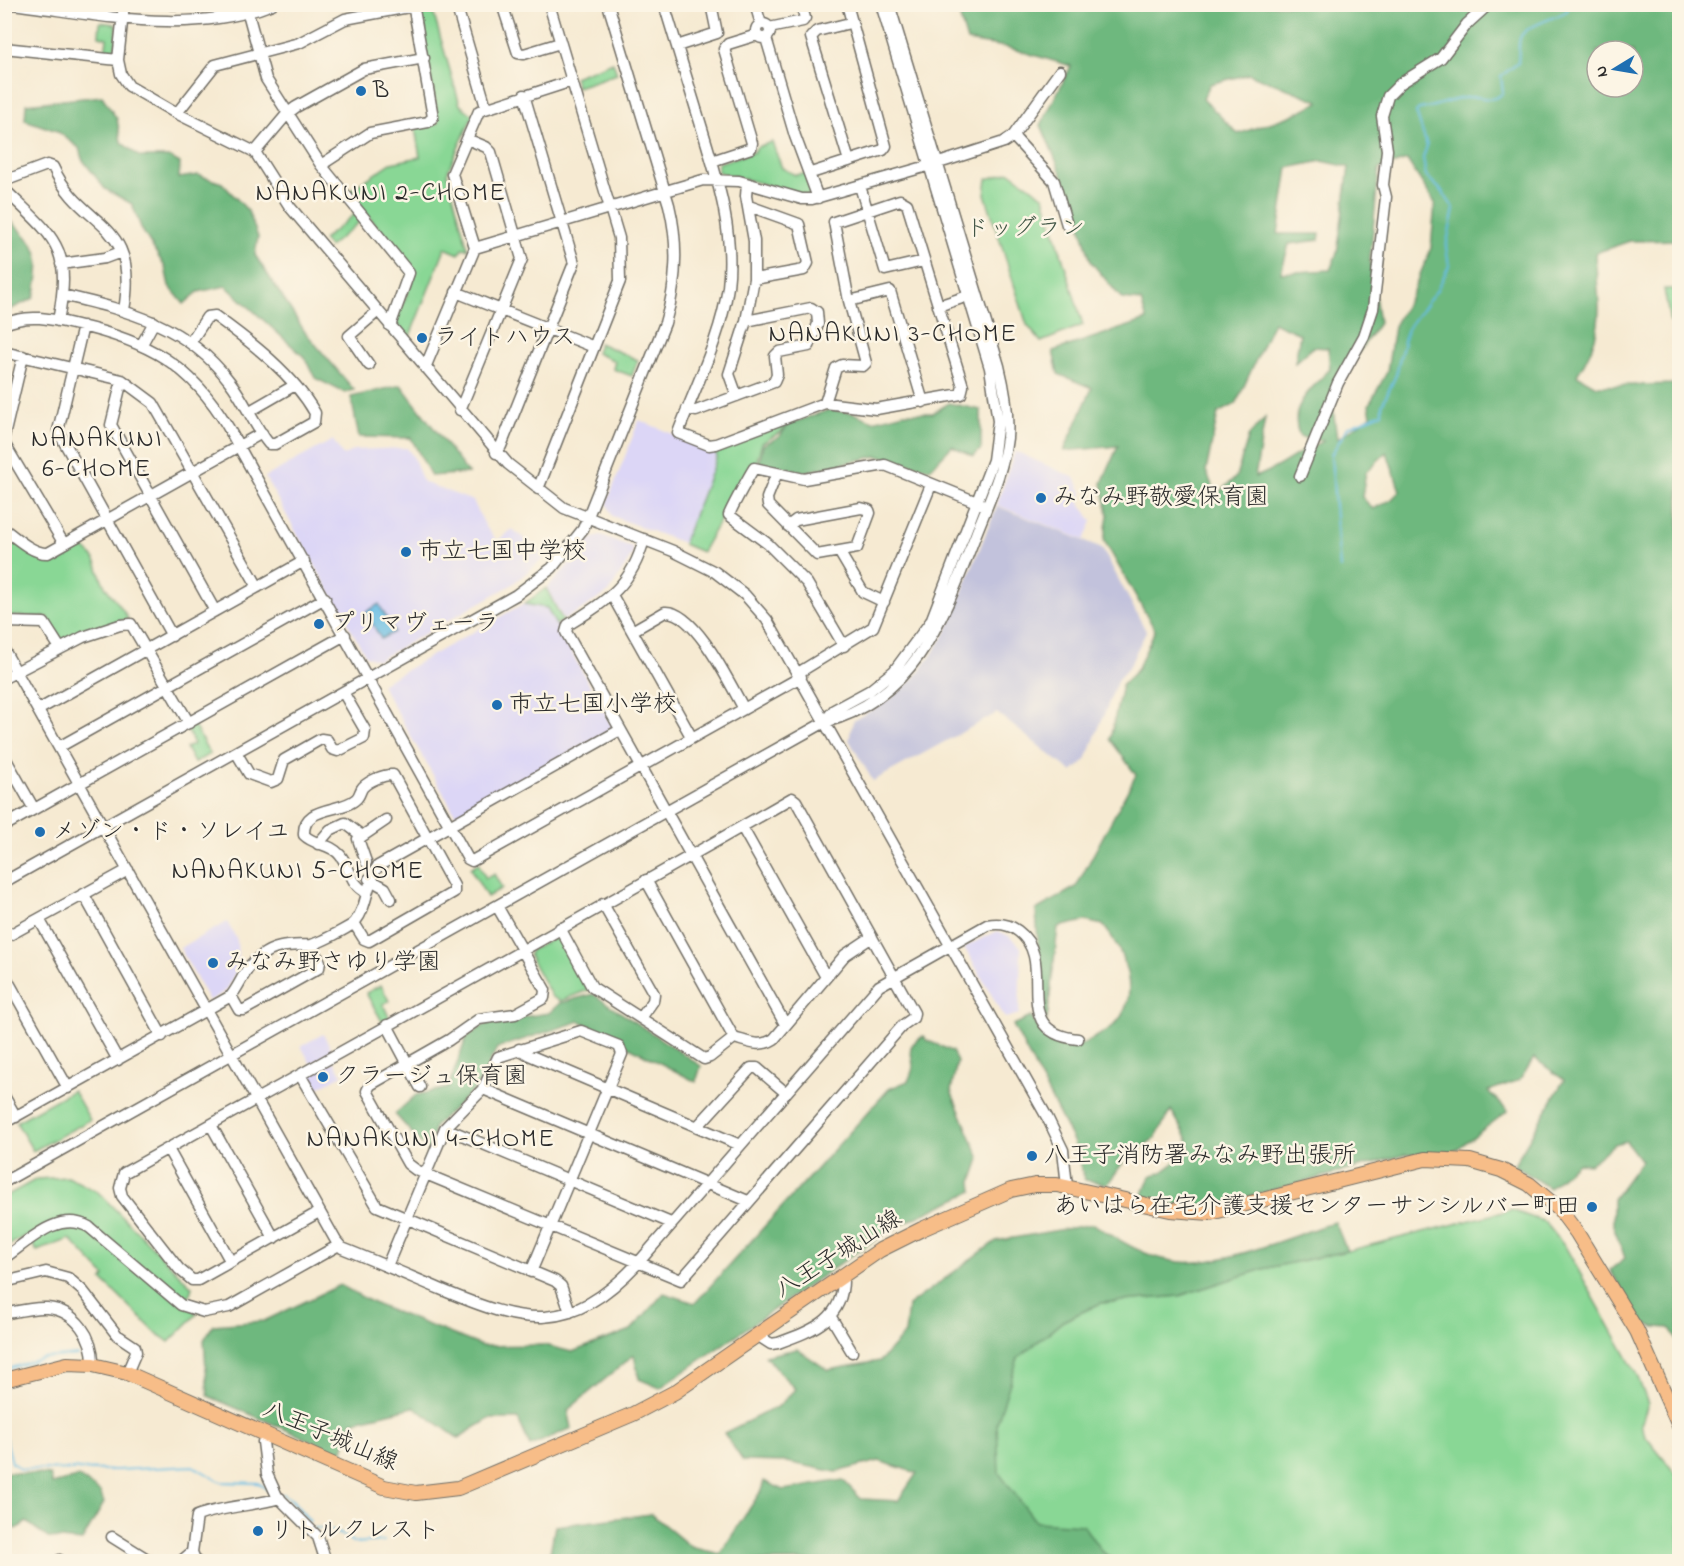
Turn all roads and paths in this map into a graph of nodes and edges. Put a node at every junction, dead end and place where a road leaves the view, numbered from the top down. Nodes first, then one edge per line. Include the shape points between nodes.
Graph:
1 (12, 4) edge
2 (124, 4) edge
3 (171, 4) edge
4 (194, 4) edge
5 (272, 4) edge
6 (456, 4) edge
7 (502, 4) edge
8 (549, 4) edge
9 (608, 4) edge
10 (664, 4) edge
11 (711, 4) edge
12 (755, 4) edge
13 (801, 4) edge
14 (847, 4) edge
15 (881, 4) edge
16 (889, 4) edge
17 (1489, 4) edge
18 (413, 5) edge
19 (248, 13) junction
20 (123, 17) junction
21 (850, 23) junction
22 (763, 31) junction
23 (560, 43) junction
24 (677, 46) junction
25 (4, 48) edge
26 (260, 54) junction
27 (424, 57) junction
28 (118, 60) junction
29 (1060, 71) dead end
30 (572, 81) junction
31 (524, 96) junction
32 (486, 107) junction
33 (177, 113) junction
34 (288, 113) junction
35 (1013, 136) junction
36 (467, 139) junction
37 (255, 152) junction
38 (712, 161) junction
39 (849, 161) junction
40 (933, 164) junction
41 (321, 165) junction
42 (811, 173) junction
43 (716, 178) junction
44 (4, 181) edge
45 (747, 183) junction
46 (860, 186) junction
47 (4, 189) edge
48 (664, 190) junction
49 (818, 198) junction
50 (610, 207) junction
51 (749, 207) junction
52 (867, 210) junction
53 (562, 221) junction
54 (1067, 225) dead end
55 (516, 235) junction
56 (475, 248) junction
57 (121, 252) junction
58 (924, 261) junction
59 (61, 264) junction
60 (754, 279) junction
61 (456, 292) junction
62 (63, 295) junction
63 (968, 296) junction
64 (849, 301) junction
65 (938, 306) junction
66 (124, 310) junction
67 (502, 310) junction
68 (378, 311) junction
69 (58, 321) junction
70 (746, 321) junction
71 (154, 322) junction
72 (4, 324) edge
73 (83, 326) junction
74 (390, 326) junction
75 (549, 328) junction
76 (190, 343) junction
77 (142, 344) junction
78 (594, 347) junction
79 (4, 352) edge
80 (23, 356) junction
81 (369, 365) dead end
82 (425, 368) junction
83 (72, 369) junction
84 (122, 380) junction
85 (295, 385) junction
86 (737, 396) junction
87 (923, 402) junction
88 (825, 403) junction
89 (460, 410) junction
90 (687, 410) junction
91 (250, 411) junction
92 (262, 433) junction
93 (4, 436) edge
94 (4, 443) edge
95 (239, 446) junction
96 (496, 453) junction
97 (193, 472) junction
98 (777, 473) junction
99 (1300, 476) dead end
100 (931, 485) junction
101 (538, 489) junction
102 (151, 495) junction
103 (983, 504) junction
104 (588, 517) junction
105 (107, 520) junction
106 (788, 526) junction
107 (4, 529) edge
108 (644, 539) junction
109 (64, 544) junction
110 (840, 553) junction
111 (304, 561) junction
112 (258, 587) junction
113 (612, 597) junction
114 (324, 598) junction
115 (884, 602) junction
116 (215, 611) junction
117 (4, 622) edge
118 (632, 631) junction
119 (345, 635) junction
120 (172, 636) junction
121 (844, 646) junction
122 (60, 648) junction
123 (147, 649) junction
124 (4, 650) edge
125 (17, 672) junction
126 (799, 675) junction
127 (4, 678) edge
128 (368, 678) junction
129 (166, 687) junction
130 (343, 692) junction
131 (744, 709) junction
132 (38, 710) junction
133 (825, 722) junction
134 (189, 723) junction
135 (620, 730) junction
136 (692, 738) junction
137 (58, 747) junction
138 (236, 752) junction
139 (4, 756) edge
140 (640, 767) junction
141 (79, 784) junction
142 (34, 809) junction
143 (665, 812) junction
144 (386, 820) dead end
145 (4, 826) edge
146 (450, 826) junction
147 (742, 826) junction
148 (103, 827) junction
149 (362, 836) junction
150 (428, 838) junction
151 (318, 844) junction
152 (690, 856) junction
153 (366, 862) junction
154 (348, 868) junction
155 (128, 870) junction
156 (372, 874) junction
157 (646, 880) junction
158 (4, 882) edge
159 (366, 892) junction
160 (84, 895) junction
161 (391, 899) dead end
162 (603, 904) junction
163 (497, 906) junction
164 (39, 919) junction
165 (354, 923) junction
166 (560, 928) junction
167 (872, 937) junction
168 (4, 938) edge
169 (312, 945) junction
170 (951, 945) junction
171 (521, 950) junction
172 (4, 974) edge
173 (826, 977) junction
174 (894, 977) junction
175 (231, 996) junction
176 (207, 1010) junction
177 (641, 1018) junction
178 (785, 1024) junction
179 (387, 1025) junction
180 (162, 1035) junction
181 (734, 1038) junction
182 (1078, 1039) dead end
183 (519, 1049) junction
184 (231, 1054) junction
185 (118, 1060) junction
186 (408, 1063) junction
187 (300, 1075) junction
188 (420, 1087) dead end
189 (68, 1088) junction
190 (483, 1089) junction
191 (608, 1089) junction
192 (786, 1094) junction
193 (4, 1096) edge
194 (256, 1100) junction
195 (16, 1117) junction
196 (4, 1123) edge
197 (211, 1125) junction
198 (698, 1127) junction
199 (445, 1128) junction
200 (588, 1135) junction
201 (740, 1145) junction
202 (168, 1149) junction
203 (424, 1173) junction
204 (570, 1180) junction
205 (4, 1182) edge
206 (706, 1184) junction
207 (1067, 1186) junction
208 (748, 1201) junction
209 (319, 1212) junction
210 (406, 1219) junction
211 (672, 1223) junction
212 (551, 1226) junction
213 (274, 1238) junction
214 (339, 1245) junction
215 (4, 1258) edge
216 (231, 1262) junction
217 (638, 1263) junction
218 (387, 1266) junction
219 (531, 1272) junction
220 (843, 1275) junction
221 (4, 1282) edge
222 (570, 1312) junction
223 (4, 1314) edge
224 (831, 1317) junction
225 (757, 1335) junction
226 (852, 1352) dead end
227 (93, 1365) junction
228 (127, 1373) junction
229 (4, 1380) edge
230 (1680, 1428) edge
231 (265, 1434) junction
232 (277, 1494) junction
233 (112, 1537) dead end
234 (194, 1557) edge
235 (156, 1561) edge
236 (180, 1562) edge
237 (326, 1562) edge

1 - 20 street
2 - 20 street
3 - 4 street
5 - 19 street
6 - 32 street
7 - 23 street via 518,53
8 - 23 street
9 - 48 street
10 - 24 street
11 - 24 street via 717,33
12 - 22 street
13 - 22 street via 804,20
14 - 21 street
15 - 40 street
16 - 40 street
17 - 99 street via 1467,24 1441,58 1392,89 1384,104 1386,197 1372,309 1364,336 1338,383
18 - 26 street via 345,19 298,43
18 - 27 street
19 - 20 street via 199,21
19 - 26 street
20 - 28 street
21 - 39 street via 886,143 883,150
21 - 39 street via 811,37
22 - 38 street via 724,49 751,148
22 - 42 street via 795,136
23 - 30 street
24 - 38 street
25 - 28 street
26 - 33 street via 215,65
26 - 34 street via 266,79
27 - 34 street via 364,69
27 - 41 street via 434,114 431,120 370,133
28 - 33 street via 129,86
29 - 35 street
30 - 31 street
30 - 50 street
31 - 32 street
31 - 53 street
32 - 36 street via 479,111
33 - 37 street
34 - 37 street
34 - 41 street
35 - 40 street
35 - 54 street via 1054,181
36 - 55 street via 491,152
36 - 56 street via 452,174
37 - 68 street via 290,207
38 - 43 street
39 - 42 street
40 - 46 street
40 - 63 street
40 - 103 street via 1004,388 1004,453
41 - 74 street via 409,273
42 - 49 street
43 - 45 street
43 - 48 street
43 - 90 street via 727,228 728,287 716,338
44 - 57 street via 51,166 65,189 106,227
45 - 49 street via 802,199
45 - 51 street
46 - 49 street
46 - 52 street
47 - 59 street via 48,231 59,249
48 - 50 street
48 - 104 street via 675,228 672,299
50 - 53 street
50 - 78 street via 619,238 620,284
51 - 60 street
51 - 60 street via 799,224 808,263 804,270
52 - 58 street via 905,201
52 - 58 street via 885,270
52 - 64 street via 837,219 833,225
53 - 55 street
53 - 75 street via 574,263
55 - 56 street
55 - 67 street via 522,259
56 - 61 street
57 - 59 street
57 - 66 street via 128,273
58 - 65 street
59 - 62 street
60 - 70 street
61 - 67 street
61 - 82 street
62 - 66 street
62 - 69 street
63 - 65 street
63 - 103 street via 990,368 998,411
64 - 87 street via 890,291
64 - 88 street via 867,363 836,368
65 - 87 street via 963,390 959,396
66 - 71 street
67 - 75 street
67 - 89 street
68 - 74 street
68 - 81 street via 349,336
69 - 72 street via 27,318
69 - 73 street
70 - 86 street via 729,374
70 - 86 street via 811,308 819,318 809,346 775,356 774,382
71 - 76 street
71 - 77 street
73 - 77 street
73 - 83 street
74 - 82 street
75 - 78 street
75 - 96 street
76 - 85 street via 207,317 215,316
76 - 91 street via 228,379
77 - 95 street via 172,362 200,387
78 - 101 street
79 - 80 street
80 - 83 street
80 - 93 street
82 - 89 street
83 - 84 street
83 - 105 street via 58,431
84 - 97 street via 157,406
84 - 102 street via 111,425
85 - 91 street
85 - 92 street via 315,413 314,422 275,444 269,444
86 - 90 street via 696,411
87 - 88 street via 876,409
88 - 90 street via 712,445 678,432
89 - 96 street
91 - 92 street
92 - 95 street
94 - 109 street
95 - 97 street
95 - 111 street
96 - 101 street
97 - 102 street
97 - 112 street
98 - 100 street via 808,479 885,465
98 - 106 street via 767,503
98 - 121 street via 754,468 729,515 768,544 807,583
100 - 103 street
100 - 115 street
101 - 104 street via 564,508
102 - 105 street
102 - 116 street
103 - 133 street via 925,633 894,671 869,691 834,710
104 - 108 street
104 - 128 street via 568,550 531,585
105 - 109 street
105 - 120 street
106 - 110 street via 817,555
106 - 110 street via 795,520 861,508 869,510 859,546
107 - 109 street via 43,554
108 - 113 street via 632,572
108 - 126 street via 700,563 735,586 767,620
110 - 115 street via 863,592
111 - 112 street
111 - 114 street
112 - 116 street
113 - 118 street
113 - 135 street via 568,625 566,632
114 - 119 street
114 - 129 street
115 - 121 street via 873,627
116 - 120 street
117 - 122 street via 47,624
118 - 131 street via 665,612 673,613 703,636
118 - 136 street
119 - 128 street
119 - 134 street
120 - 123 street
121 - 126 street
122 - 123 street via 126,624 134,626
122 - 125 street
123 - 129 street
123 - 132 street
124 - 125 street
125 - 127 street
125 - 132 street
126 - 131 street
126 - 133 street
128 - 130 street
128 - 146 street
129 - 134 street
129 - 137 street
130 - 138 street
130 - 138 street via 365,730 364,738 338,751 321,739 284,760 278,779 271,782 249,774
131 - 136 street
132 - 137 street
133 - 143 street
133 - 170 street
134 - 141 street
135 - 140 street
135 - 146 street
136 - 140 street
137 - 141 street
138 - 148 street
139 - 142 street
140 - 143 street
140 - 146 street via 472,861
141 - 142 street
141 - 148 street
142 - 145 street
143 - 152 street
143 - 163 street
144 - 149 street
146 - 150 street
147 - 152 street
147 - 167 street via 794,799
147 - 173 street
148 - 155 street
148 - 158 street
149 - 151 street via 345,823 330,830
149 - 153 street via 358,839
150 - 151 street via 393,775 386,774 363,787 358,798 342,808 325,808 307,822 304,835
150 - 156 street via 393,856
150 - 165 street via 454,886 452,895 369,941
151 - 154 street via 330,846
152 - 157 street
152 - 178 street
153 - 154 street
153 - 156 street
154 - 159 street via 357,888
155 - 160 street
155 - 176 street
156 - 159 street
156 - 161 street
157 - 162 street
157 - 181 street
159 - 165 street
160 - 164 street
160 - 180 street
162 - 166 street
162 - 177 street via 654,994
163 - 171 street
163 - 184 street
164 - 168 street
164 - 185 street
165 - 169 street
166 - 171 street
166 - 177 street via 592,987
167 - 173 street via 846,955
167 - 174 street
169 - 175 street via 272,948 247,967
169 - 175 street via 319,968 244,1010 239,1010
170 - 174 street
170 - 182 street via 987,925 999,923 1016,929 1032,948 1042,1022 1055,1034
170 - 207 street via 1054,1130 1066,1161
171 - 179 street
171 - 186 street via 545,990 544,998 514,1014 479,1019
172 - 189 street
173 - 178 street
174 - 192 street via 874,990
174 - 208 street via 914,1012 913,1018
175 - 176 street
176 - 180 street
176 - 184 street
177 - 181 street via 704,1059
178 - 181 street via 766,1044
179 - 186 street
179 - 187 street
180 - 185 street
183 - 190 street via 498,1057
183 - 191 street
183 - 191 street via 578,1030 619,1046 622,1054
184 - 194 street
184 - 205 street
185 - 189 street
186 - 188 street
186 - 203 street via 369,1085 367,1091 408,1164
187 - 194 street
187 - 210 street via 372,1202
189 - 195 street
190 - 199 street
190 - 200 street
191 - 198 street
191 - 200 street
192 - 198 street via 757,1068 751,1068
192 - 201 street
193 - 195 street
194 - 197 street
194 - 209 street
195 - 196 street
197 - 202 street
197 - 213 street
198 - 201 street
199 - 203 street
199 - 204 street
200 - 204 street
200 - 206 street
201 - 206 street
202 - 216 street
202 - 216 street via 124,1173 122,1196 190,1279 198,1280
203 - 210 street
203 - 212 street
204 - 211 street
204 - 212 street
206 - 208 street
206 - 211 street
207 - 220 main road, 八王子城山線 via 1035,1185 996,1195 901,1239
207 - 230 main road, 八王子城山線 via 1170,1210 1202,1213 1425,1159 1470,1161 1501,1170 1545,1196 1577,1233 1637,1331
208 - 217 street via 681,1280
209 - 213 street
209 - 214 street
210 - 218 street
210 - 219 street
211 - 217 street
212 - 217 street
212 - 219 street
213 - 216 street
214 - 215 street via 229,1307 204,1312 181,1305 89,1227 79,1223 53,1225
214 - 218 street
217 - 222 street via 604,1295
218 - 222 street via 502,1314 534,1318
219 - 222 street via 561,1286
220 - 224 street via 843,1291
220 - 225 main road, 八王子城山線
221 - 228 street via 46,1272 68,1278 117,1335 135,1347
223 - 227 street via 49,1308 67,1314 88,1338
224 - 225 street via 778,1343 771,1344
224 - 226 street
225 - 231 main road, 八王子城山線 via 648,1407 444,1491 416,1493 384,1487
227 - 228 main road, 八王子城山線
227 - 229 main road, 八王子城山線 via 52,1366
228 - 231 main road, 八王子城山線
231 - 232 street via 267,1474
232 - 234 street via 238,1508 217,1509 197,1516
232 - 237 street via 318,1537
233 - 235 street
234 - 236 street

